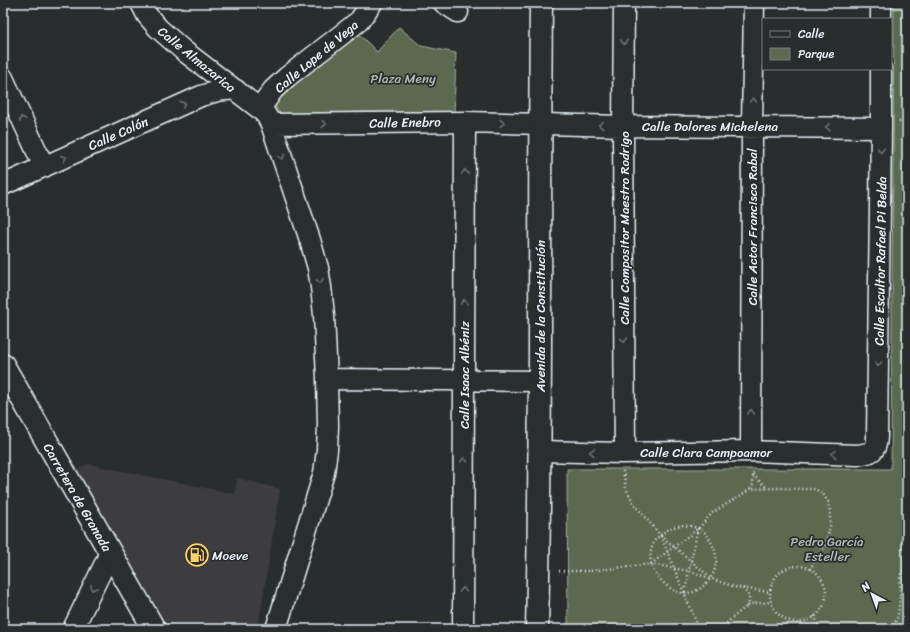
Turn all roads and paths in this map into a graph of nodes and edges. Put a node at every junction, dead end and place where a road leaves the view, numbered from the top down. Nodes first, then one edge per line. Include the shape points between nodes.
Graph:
1 (140, 3) edge
2 (372, 3) edge
3 (541, 3) edge
4 (624, 3) edge
5 (754, 3) edge
6 (881, 3) edge
7 (881, 18) edge
8 (881, 70) edge
9 (3, 78) edge
10 (236, 90) junction
11 (265, 116) junction
12 (465, 122) junction
13 (540, 124) junction
14 (623, 126) junction
15 (752, 126) junction
16 (882, 128) junction
17 (44, 167) junction
18 (3, 185) edge
19 (3, 365) edge
20 (327, 379) junction
21 (464, 380) junction
22 (540, 381) junction
23 (540, 451) junction
24 (751, 451) junction
25 (872, 451) joint
26 (623, 453) junction
27 (767, 488) junction
28 (751, 489) junction
29 (699, 528) junction
30 (660, 535) junction
31 (674, 547) junction
32 (667, 552) junction
33 (110, 553) junction
34 (691, 560) junction
35 (651, 564) junction
36 (907, 566) edge
37 (674, 568) junction
38 (810, 569) junction
39 (689, 570) junction
40 (538, 572) junction
41 (711, 578) junction
42 (743, 588) junction
43 (770, 592) junction
44 (685, 594) junction
45 (770, 602) junction
46 (747, 607) junction
47 (814, 616) junction
48 (73, 629) edge
49 (154, 629) edge
50 (276, 629) edge
51 (463, 629) edge
52 (536, 629) edge
53 (700, 629) edge
54 (720, 629) edge
55 (820, 629) edge
56 (892, 629) edge

1 - 10 street, Calle Almazarica via 158,28
2 - 11 street, Calle Lope de Vega via 359,21 273,90
3 - 13 street, Avenida de la Constitución
4 -> 14 street, Calle Compositor Maestro Rodrigo
15 -> 5 street, Calle Actor Francisco Rabal
6 - 7 street
8 - 16 street, Calle Escultor Rafael Pi Belda
17 -> 9 street
10 - 11 street, Calle Almazarica
17 -> 10 street, Calle Colón via 201,96 219,90
11 -> 12 street, Calle Enebro
11 -> 20 street via 318,268 324,315
12 -> 13 street, Calle Enebro
21 -> 12 street, Calle Isaac Albéniz
14 -> 13 street, Calle Dolores Michelena
13 - 22 street, Avenida de la Constitución
14 - 15 street, Calle Dolores Michelena
14 -> 26 street, Calle Compositor Maestro Rodrigo
16 -> 15 street, Calle Dolores Michelena
24 -> 15 street, Calle Actor Francisco Rabal
16 -> 25 street, Calle Escultor Rafael Pi Belda via 877,444
17 - 18 street, Calle Colón
19 - 33 street, Carretera de Granada
20 - 21 street
20 - 50 street via 328,442 324,473
21 - 22 street
51 -> 21 street, Calle Isaac Albéniz
22 - 23 street, Avenida de la Constitución
26 -> 23 street, Calle Clara Campoamor
23 - 40 street, Avenida de la Constitución
25 -> 24 street, Calle Clara Campoamor via 866,454
24 - 26 street, Calle Clara Campoamor
26 - 30 path via 622,471 628,493
27 - 28 path
27 - 28 path via 754,475
27 - 38 path via 815,490 823,494 828,502 830,526 827,539
28 - 29 path via 712,513
29 - 30 path via 682,525
29 - 31 path
29 - 34 path
29 - 41 path via 711,540 715,552 716,563
30 - 31 path
30 - 32 path
30 - 35 path via 654,541 650,554
31 - 32 path
31 - 34 path
32 - 35 path
32 - 37 path
33 -> 48 street
33 - 49 street, Carretera de Granada
34 - 39 path
34 - 41 path
35 - 37 path
35 - 40 path via 590,571
35 - 44 path via 663,583
36 - 56 path via 900,577 898,616
37 - 39 path
37 - 44 path
38 - 43 path via 801,566 784,569 776,575
38 - 47 path via 818,574 826,591 825,601
39 - 41 path
39 - 44 path
40 - 52 street, Avenida de la Constitución
41 - 42 path
41 - 44 path via 696,591
42 - 43 path
42 - 46 path via 749,595
43 - 45 path
44 - 53 path
45 - 46 path via 750,604
45 - 47 path via 774,610 788,621 806,621
46 - 54 path
47 - 55 path

